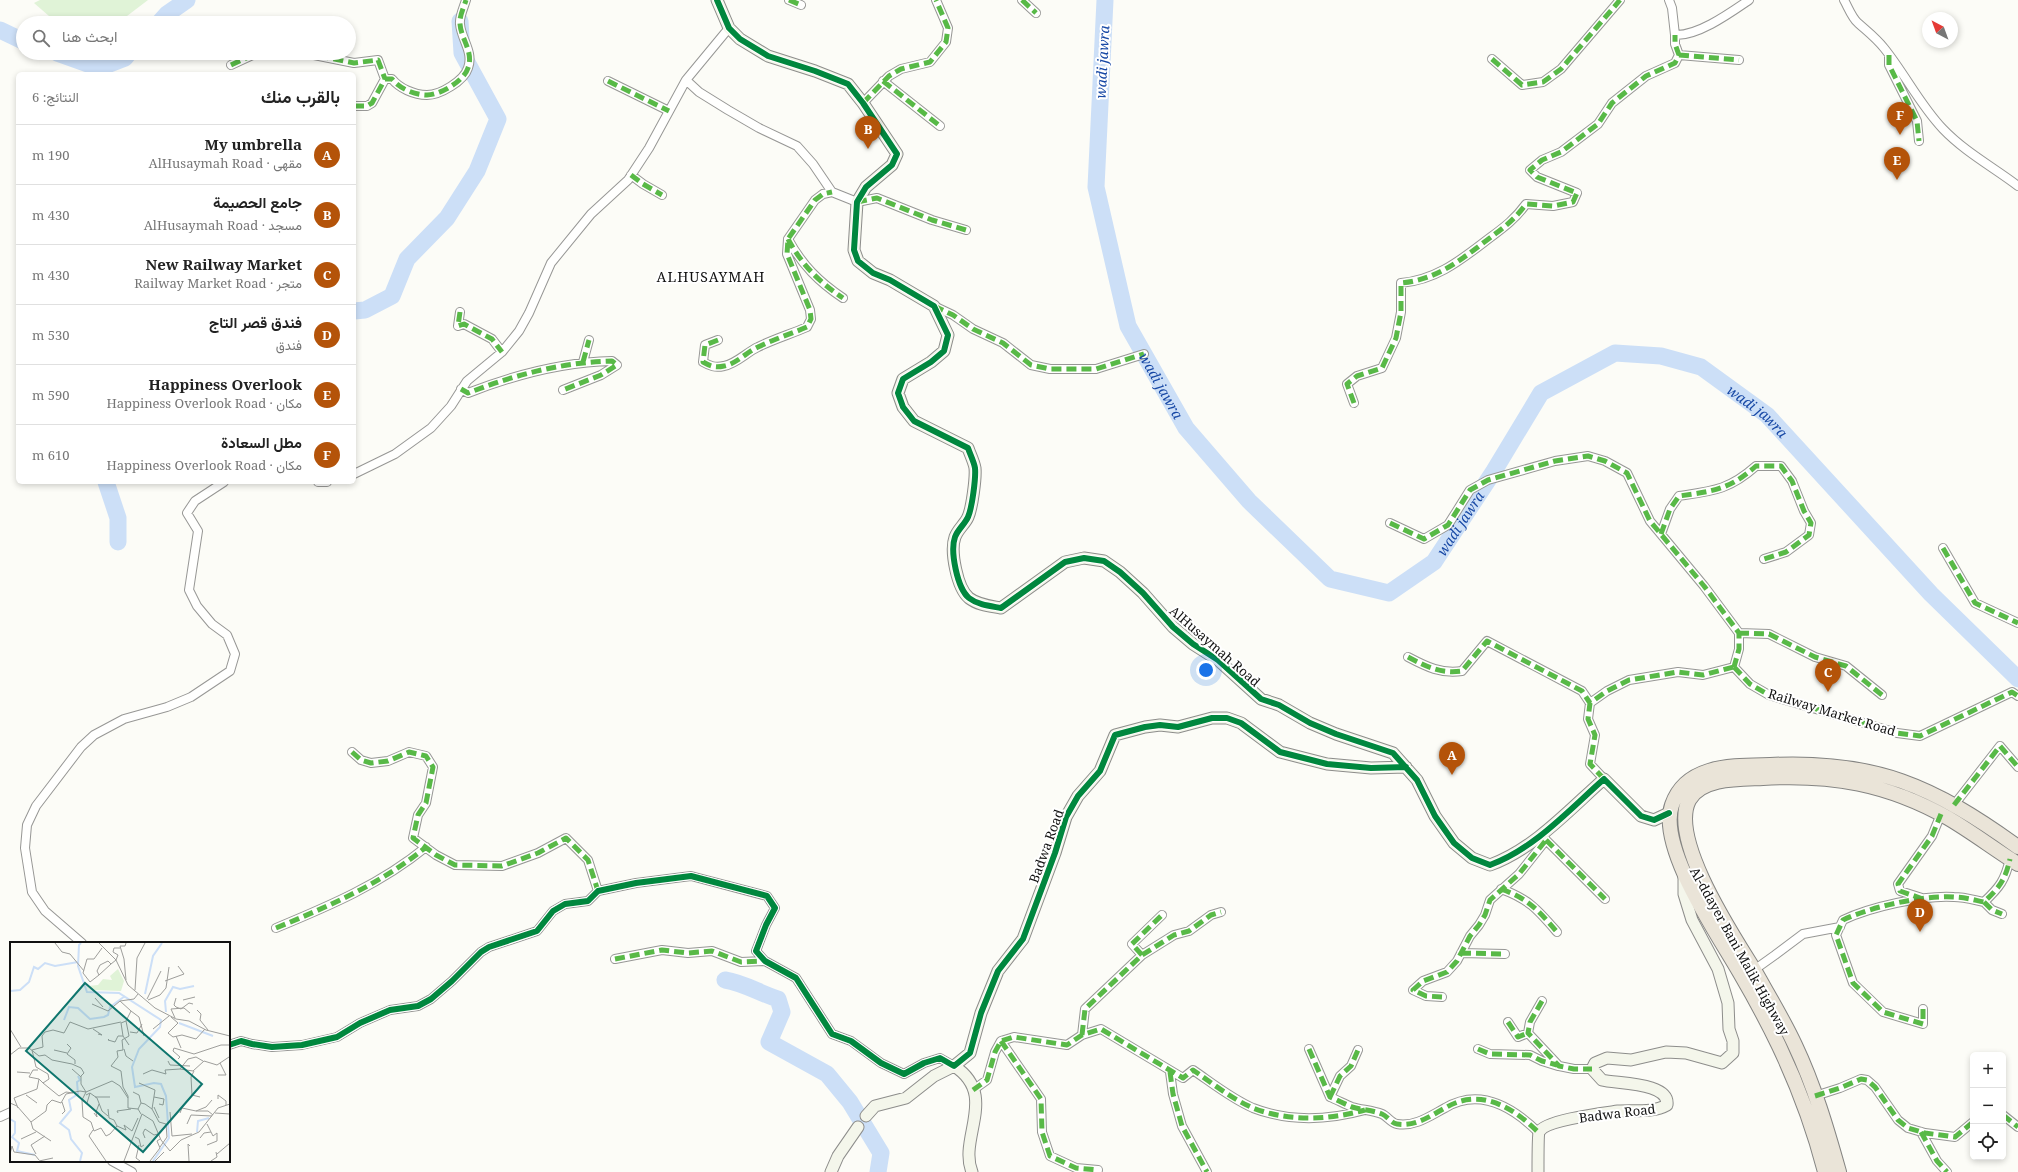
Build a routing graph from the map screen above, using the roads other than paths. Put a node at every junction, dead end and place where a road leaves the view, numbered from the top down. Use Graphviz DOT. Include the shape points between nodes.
graph roads {
  1 [pos="466,0"];
  2 [pos="717,0"];
  3 [pos="789,0"];
  4 [pos="936,0"];
  5 [pos="1022,0"];
  6 [pos="1620,0"];
  7 [pos="1669,0"];
  8 [pos="1749,0"];
  9 [pos="1844,0"];
  10 [pos="801,5"];
  11 [pos="1036,13"];
  12 [pos="729,28"];
  13 [pos="1675,35"];
  14 [pos="1679,55"];
  15 [pos="1889,55"];
  16 [pos="1492,59"];
  17 [pos="240,60"];
  18 [pos="339,60"];
  19 [pos="1739,60"];
  20 [pos="231,64"];
  21 [pos="385,79"];
  22 [pos="686,80"];
  23 [pos="608,81"];
  24 [pos="884,81"];
  25 [pos="863,103"];
  26 [pos="356,106"];
  27 [pos="669,111"];
  28 [pos="940,126"];
  29 [pos="1919,141"];
  30 [pos="631,175"];
  31 [pos="2018,186"];
  32 [pos="832,192"];
  33 [pos="662,194"];
  34 [pos="857,202"];
  35 [pos="966,230"];
  36 [pos="788,239"];
  37 [pos="843,298"];
  38 [pos="934,306"];
  39 [pos="460,312"];
  40 [pos="589,340"];
  41 [pos="718,340"];
  42 [pos="502,352"];
  43 [pos="1144,354"];
  44 [pos="583,362"];
  45 [pos="461,389"];
  46 [pos="563,390"];
  47 [pos="1354,403"];
  48 [pos="356,473"];
  49 [pos="221,484"];
  50 [pos="1390,522"];
  51 [pos="1662,534"];
  52 [pos="1943,548"];
  53 [pos="1764,559"];
  54 [pos="2018,623"];
  55 [pos="1739,633"];
  56 [pos="1408,657"];
  57 [pos="1734,667"];
  58 [pos="1882,695"];
  59 [pos="2018,696"];
  60 [pos="1590,704"];
  61 [pos="352,752"];
  62 [pos="2018,766"];
  63 [pos="1406,767"];
  64 [pos="1604,779"];
  65 [pos="1954,805"];
  66 [pos="1686,811"];
  67 [pos="1669,813"];
  68 [pos="1941,814"];
  69 [pos="1544,837"];
  70 [pos="426,847"];
  71 [pos="2018,847"];
  72 [pos="2014,862"];
  73 [pos="1684,876"];
  74 [pos="1501,889"];
  75 [pos="598,891"];
  76 [pos="1605,899"];
  77 [pos="1925,899"];
  78 [pos="1984,902"];
  79 [pos="1221,912"];
  80 [pos="2002,914"];
  81 [pos="1162,915"];
  82 [pos="1840,927"];
  83 [pos="276,928"];
  84 [pos="1557,932"];
  85 [pos="81,942"];
  86 [pos="1461,953"];
  87 [pos="1505,954"];
  88 [pos="1142,955"];
  89 [pos="615,958"];
  90 [pos="765,961"];
  91 [pos="1754,970"];
  92 [pos="1442,997"];
  93 [pos="1542,1001"];
  94 [pos="1923,1009"];
  95 [pos="1508,1022"];
  96 [pos="1528,1033"];
  97 [pos="1082,1035"];
  98 [pos="1002,1041"];
  99 [pos="230,1045"];
  100 [pos="1309,1049"];
  101 [pos="1478,1049"];
  102 [pos="1358,1050"];
  103 [pos="954,1066"];
  104 [pos="1559,1066"];
  105 [pos="1592,1069"];
  106 [pos="1170,1072"];
  107 [pos="973,1090"];
  108 [pos="1815,1096"];
  109 [pos="1330,1097"];
  110 [pos="1365,1110"];
  111 [pos="10,1112"];
  112 [pos="866,1116"];
  113 [pos="0,1117"];
  114 [pos="2006,1117"];
  115 [pos="1971,1124"];
  116 [pos="858,1127"];
  117 [pos="2018,1127"];
  118 [pos="1922,1132"];
  119 [pos="1538,1133"];
  120 [pos="114,1162"];
  121 [pos="1098,1170"];
  122 [pos="132,1172"];
  123 [pos="831,1172"];
  124 [pos="972,1172"];
  125 [pos="1207,1172"];
  126 [pos="1538,1172"];
  127 [pos="1825,1172"];
  128 [pos="1839,1172"];
  129 [pos="1947,1172"];
  1 -- 21 [label="street" via="460,23 470,62 462,79 443,90 426,95 397,86 392,79"];
  2 -- 12 [label="street"];
  3 -- 10 [label="street"];
  4 -- 24 [label="street" via="948,28 946,42 930,62 902,69"];
  5 -- 11 [label="street"];
  6 -- 16 [label="street" via="1561,69 1543,82 1522,85"];
  7 -- 13 [label="street"];
  8 -- 13 [label="street" via="1697,30 1681,36"];
  9 -- 15 [label="street" via="1857,22 1871,32"];
  12 -- 22 [label="street"];
  12 -- 25 [label="street" via="740,39 768,56 848,84"];
  13 -- 14 [label="street"];
  14 -- 19 [label="street"];
  14 -- 47 [label="street" via="1675,63 1646,76 1612,104 1598,124 1561,152 1542,160 1530,170 1536,177 1577,193 1573,202 1553,206 1526,204 1514,219 1450,268 1416,282 1401,284 1401,312 1396,338 1382,368 1357,376 1347,384"];
  15 -- 29 [label="street" via="1889,65 1918,121"];
  15 -- 31 [label="street" via="1943,130 1977,158"];
  17 -- 20 [label="street"];
  18 -- 21 [label="street" via="354,63 378,60"];
  21 -- 26 [label="street" via="372,102 367,106"];
  22 -- 27 [label="street"];
  22 -- 32 [label="street" via="699,92 728,110 797,146"];
  23 -- 27 [label="street"];
  24 -- 25 [label="street"];
  24 -- 28 [label="street"];
  25 -- 34 [label="street" via="897,154 892,165 866,187"];
  27 -- 30 [label="street"];
  30 -- 33 [label="street"];
  30 -- 42 [label="street" via="592,214 551,263 529,313 519,331"];
  32 -- 34 [label="street"];
  32 -- 36 [label="street" via="823,194 815,200"];
  34 -- 35 [label="street" via="877,198 932,220"];
  34 -- 38 [label="street" via="854,250 858,260 873,273"];
  36 -- 37 [label="street" via="801,262 814,277"];
  36 -- 41 [label="street" via="786,254 810,310 811,319 807,327 760,346 736,362 712,367 703,362 703,354 705,345"];
  38 -- 43 [label="street" via="1002,343 1031,366 1050,369 1096,369"];
  38 -- 63 [label="street, AlHusaymah Road" via="948,335 944,351 903,379 898,393 902,407 914,420 968,448 975,469 973,491 968,517 959,528 952,550 956,575 968,597 982,605 1001,608 1065,562 1084,558 1104,562 1144,593 1173,627 1218,660 1261,699 1279,705 1336,734 1393,753"];
  39 -- 42 [label="street" via="458,326 464,324 492,339"];
  40 -- 44 [label="street"];
  42 -- 45 [label="street" via="466,381"];
  44 -- 45 [label="street" via="495,382 468,393"];
  44 -- 46 [label="street" via="612,361 616,365 601,375"];
  45 -- 48 [label="street" via="451,406 431,428 395,454"];
  49 -- 85 [label="street" via="195,501 187,513 198,531 189,590 197,606 212,624 227,635 235,654 230,671 191,698 124,719 94,735 81,747 36,806 27,825 25,848 32,892 45,911"];
  50 -- 51 [label="street" via="1424,540 1448,525 1470,490 1488,480 1554,461 1588,456 1605,461 1627,473 1650,521"];
  51 -- 53 [label="street" via="1670,509 1679,496 1722,489 1740,480 1756,466 1781,466 1792,481 1811,523 1809,535 1786,552"];
  51 -- 55 [label="street"];
  52 -- 54 [label="street" via="1975,603"];
  55 -- 57 [label="street" via="1739,649"];
  55 -- 58 [label="street" via="1769,634 1815,657 1846,666"];
  56 -- 60 [label="street" via="1428,668 1447,673 1462,671 1487,641 1582,691"];
  57 -- 59 [label="street, Railway Market Road" via="1750,684 1770,695 1897,733 1920,736 2012,692"];
  57 -- 60 [label="street" via="1702,675 1678,672 1629,680 1607,691"];
  60 -- 64 [label="street" via="1588,719 1594,735 1590,764"];
  61 -- 70 [label="street" via="361,760 371,763 388,761 409,752 426,756 433,767 426,803 418,815 413,838"];
  62 -- 65 [label="street" via="2000,746"];
  63 -- 69 [label="street, AlHusaymah Road" via="1417,780 1435,816 1454,843 1472,858 1490,866"];
  63 -- 103 [label="street, Badwa Road" via="1371,768 1327,764 1280,752 1241,723 1227,718 1212,718 1178,727 1145,727 1115,735 1100,771 1078,796 1066,817 1023,939 998,971 981,1013 970,1053"];
  64 -- 67 [label="street" via="1641,816 1654,820"];
  64 -- 69 [label="street, AlHusaymah Road"];
  65 -- 67 [label="highway" via="1905,781 1881,774 1838,766 1796,764 1727,767 1702,772 1690,779 1679,791"];
  65 -- 71 [label="highway"];
  66 -- 67 [label="highway"];
  66 -- 68 [label="highway" via="1689,801 1696,792 1718,782 1804,777 1850,781 1887,790"];
  66 -- 91 [label="highway, Al-ddayer Bani Malik Highway" via="1688,838 1699,873"];
  67 -- 73 [label="highway, Al-ddayer Bani Malik Highway" via="1675,849"];
  68 -- 72 [label="highway"];
  68 -- 77 [label="street" via="1932,836 1898,884 1900,891"];
  69 -- 74 [label="street" via="1519,874"];
  69 -- 76 [label="street"];
  70 -- 75 [label="street" via="455,865 502,866 538,853 566,838 588,860"];
  70 -- 83 [label="street" via="376,883"];
  72 -- 78 [label="street" via="1998,890"];
  73 -- 105 [label="street" via="1684,894 1692,920 1718,969 1728,1003 1733,1053 1722,1063 1686,1053 1666,1052 1631,1060 1607,1058 1596,1062"];
  73 -- 127 [label="highway, Al-ddayer Bani Malik Highway" via="1740,972 1779,1046 1809,1119"];
  74 -- 84 [label="street" via="1520,896 1537,909"];
  74 -- 86 [label="street" via="1490,900 1485,915"];
  75 -- 90 [label="street" via="691,876 767,896 775,908 756,950"];
  75 -- 99 [label="street" via="588,901 565,904 553,911 537,932 489,947 481,952 452,981 431,999 418,1006 390,1010 360,1023 336,1038 302,1045 272,1047 241,1041"];
  77 -- 78 [label="street" via="1954,896"];
  77 -- 82 [label="street" via="1855,915 1843,920"];
  78 -- 80 [label="street" via="1992,910"];
  79 -- 88 [label="street" via="1210,915 1189,931 1174,935"];
  81 -- 88 [label="street" via="1132,944"];
  82 -- 91 [label="street" via="1803,934"];
  82 -- 94 [label="street" via="1836,935 1853,983 1889,1015 1923,1024"];
  86 -- 87 [label="street"];
  86 -- 92 [label="street" via="1447,972 1423,981 1414,990 1426,996"];
  88 -- 97 [label="street" via="1085,1009"];
  89 -- 90 [label="street" via="662,950 688,953 712,951 742,962"];
  90 -- 103 [label="street" via="796,978 832,1034 851,1041 880,1063 904,1074 940,1058"];
  91 -- 108 [label="highway, Al-ddayer Bani Malik Highway" via="1796,1046"];
  93 -- 96 [label="street" via="1530,1022"];
  95 -- 96 [label="street" via="1518,1037"];
  96 -- 104 [label="street"];
  97 -- 98 [label="street" via="1067,1045 1014,1037"];
  97 -- 106 [label="street" via="1101,1029"];
  98 -- 107 [label="street" via="992,1059 987,1080"];
  98 -- 121 [label="street" via="1041,1099 1042,1132 1050,1156 1076,1168"];
  100 -- 109 [label="street"];
  101 -- 104 [label="street" via="1490,1054 1530,1055"];
  102 -- 109 [label="street" via="1351,1066 1340,1076"];
  103 -- 107 [label="street" via="966,1074"];
  103 -- 112 [label="street, Badwa Road" via="934,1076 906,1098 875,1106"];
  104 -- 105 [label="street"];
  105 -- 119 [label="street, Badwa Road" via="1602,1080 1640,1085 1660,1091 1664,1094 1667,1105 1572,1119 1543,1128"];
  106 -- 110 [label="street" via="1183,1078 1193,1070 1252,1107 1272,1114 1315,1118 1339,1117"];
  106 -- 125 [label="street" via="1182,1126"];
  107 -- 124 [label="street" via="976,1116 968,1164"];
  108 -- 118 [label="street" via="1861,1079 1867,1080 1875,1087 1898,1120 1908,1128"];
  108 -- 128 [label="highway, Al-ddayer Bani Malik Highway"];
  109 -- 110 [label="street"];
  110 -- 119 [label="street" via="1383,1114 1396,1124 1412,1123 1429,1118 1463,1099 1494,1101 1528,1122"];
  111 -- 113 [label="street"];
  112 -- 116 [label="street, Badwa Road"];
  114 -- 117 [label="street"];
  115 -- 118 [label="street" via="1955,1137"];
  116 -- 123 [label="street, Badwa Road" via="838,1156"];
  118 -- 129 [label="street" via="1937,1161"];
  119 -- 126 [label="street"];
  120 -- 122 [label="street"];
}
